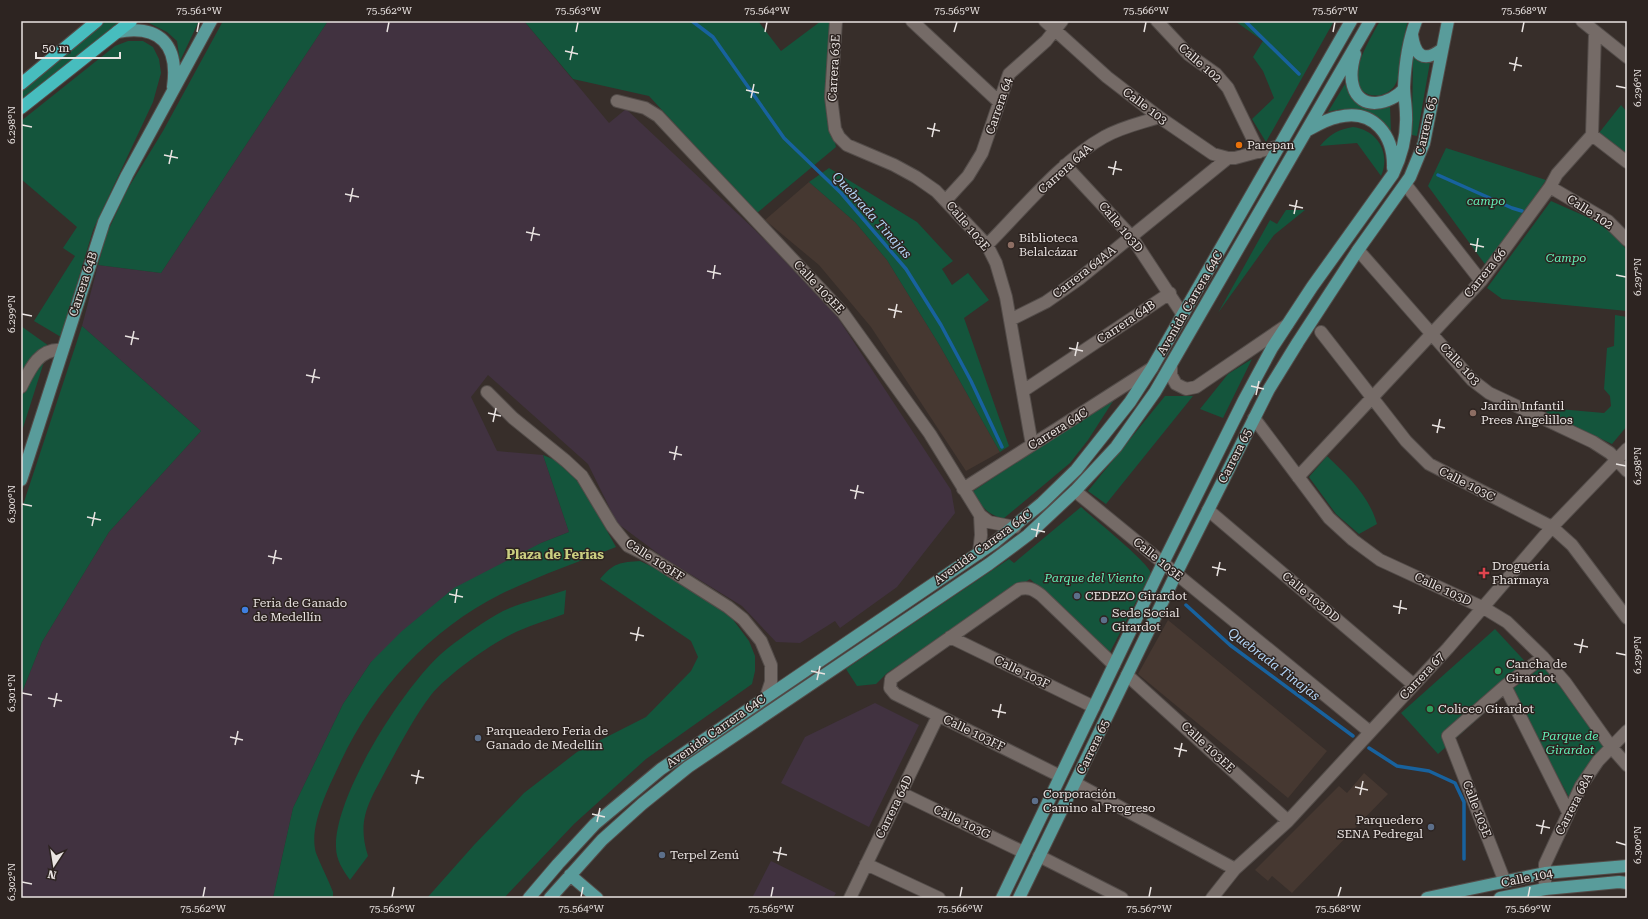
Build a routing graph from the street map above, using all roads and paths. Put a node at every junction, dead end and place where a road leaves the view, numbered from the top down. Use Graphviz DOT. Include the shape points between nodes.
graph roads {
  1 [pos="97,21"];
  2 [pos="131,21"];
  3 [pos="211,21"];
  4 [pos="836,21"];
  5 [pos="912,21"];
  6 [pos="1045,21"];
  7 [pos="1062,21"];
  8 [pos="1157,21"];
  9 [pos="1351,21"];
  10 [pos="1370,21"];
  11 [pos="1448,21"];
  12 [pos="1582,21"];
  13 [pos="1414,26"];
  14 [pos="1055,31"];
  15 [pos="117,32"];
  16 [pos="1595,33"];
  17 [pos="1358,43"];
  18 [pos="1441,50"];
  19 [pos="1627,57"];
  20 [pos="21,84"];
  21 [pos="1404,89"];
  22 [pos="169,97"];
  23 [pos="617,101"];
  24 [pos="998,101"];
  25 [pos="21,108"];
  26 [pos="1159,117"];
  27 [pos="1306,131"];
  28 [pos="1592,135"];
  29 [pos="839,138"];
  30 [pos="1279,146"];
  31 [pos="1259,152"];
  32 [pos="1228,158"];
  33 [pos="1627,162"];
  34 [pos="1065,165"];
  35 [pos="1266,169"];
  36 [pos="1393,174"];
  37 [pos="1406,186"];
  38 [pos="1550,187"];
  39 [pos="946,200"];
  40 [pos="1131,236"];
  41 [pos="1627,240"];
  42 [pos="987,245"];
  43 [pos="1358,250"];
  44 [pos="1481,281"];
  45 [pos="1170,293"];
  46 [pos="1183,315"];
  47 [pos="1010,320"];
  48 [pos="1287,325"];
  49 [pos="1321,332"];
  50 [pos="1432,334"];
  51 [pos="62,350"];
  52 [pos="1171,365"];
  53 [pos="1152,368"];
  54 [pos="21,387"];
  55 [pos="1023,391"];
  56 [pos="487,392"];
  57 [pos="1372,397"];
  58 [pos="1254,418"];
  59 [pos="1032,445"];
  60 [pos="1627,449"];
  61 [pos="1617,460"];
  62 [pos="1627,471"];
  63 [pos="1298,477"];
  64 [pos="21,480"];
  65 [pos="963,488"];
  66 [pos="1075,491"];
  67 [pos="1208,510"];
  68 [pos="980,515"];
  69 [pos="1015,527"];
  70 [pos="1552,528"];
  71 [pos="979,553"];
  72 [pos="1164,563"];
  73 [pos="1176,574"];
  74 [pos="1484,608"];
  75 [pos="1627,618"];
  76 [pos="950,636"];
  77 [pos="1543,657"];
  78 [pos="1114,666"];
  79 [pos="1127,675"];
  80 [pos="1414,685"];
  81 [pos="1505,686"];
  82 [pos="766,697"];
  83 [pos="1094,707"];
  84 [pos="938,716"];
  85 [pos="1627,731"];
  86 [pos="1370,732"];
  87 [pos="1612,748"];
  88 [pos="1627,765"];
  89 [pos="1060,776"];
  90 [pos="1075,783"];
  91 [pos="901,793"];
  92 [pos="1568,812"];
  93 [pos="1288,821"];
  94 [pos="1023,852"];
  95 [pos="1039,856"];
  96 [pos="866,864"];
  97 [pos="1627,866"];
  98 [pos="1235,869"];
  99 [pos="1545,874"];
  100 [pos="570,875"];
  101 [pos="1505,882"];
  102 [pos="1627,883"];
  103 [pos="1545,889"];
  104 [pos="558,895"];
  105 [pos="529,898"];
  106 [pos="597,898"];
  107 [pos="850,898"];
  108 [pos="939,898"];
  109 [pos="1002,898"];
  110 [pos="1019,898"];
  111 [pos="1122,898"];
  112 [pos="1212,898"];
  113 [pos="1428,898"];
  114 [pos="1500,898"];
  1 -- 20 [label="highway"];
  2 -- 15 [label="highway"];
  3 -- 22 [label="main road, Carrera 64B"];
  4 -- 29 [label="street, Carrera 63E" via="831,97 832,116"];
  5 -- 24 [label="street"];
  6 -- 14 [label="street, Calle 103"];
  7 -- 14 [label="street, Carrera 64"];
  8 -- 31 [label="street, Calle 102" via="1188,54 1216,74 1228,88"];
  9 -- 30 [label="main road, Avenida Carrera 64C"];
  10 -- 17 [label="main road, Avenida Carrera 64C"];
  11 -- 18 [label="main road, Carrera 65"];
  12 -- 16 [label="street"];
  13 -- 18 [label="main road" via="1415,48 1419,54 1431,56"];
  13 -- 21 [label="main road, Carrera 65" via="1405,65"];
  14 -- 24 [label="street, Carrera 64" via="1009,74"];
  14 -- 26 [label="street, Calle 103" via="1107,77"];
  15 -- 22 [label="main road, Carrera 64B" via="144,31 154,34 168,46 172,52 174,74"];
  15 -- 25 [label="highway"];
  16 -- 19 [label="street"];
  16 -- 28 [label="street"];
  17 -- 21 [label="main road" via="1352,78 1359,97 1370,102 1386,102"];
  17 -- 27 [label="main road, Avenida Carrera 64C"];
  18 -- 37 [label="main road, Carrera 65" via="1424,144"];
  21 -- 36 [label="main road, Carrera 65" via="1405,140"];
  22 -- 51 [label="main road, Carrera 64B" via="104,222"];
  23 -- 65 [label="street, Calle 103EE" via="645,108 658,116 843,313 930,434"];
  24 -- 39 [label="street, Carrera 64" via="982,153 968,176"];
  26 -- 32 [label="street, Calle 103" via="1204,148"];
  26 -- 34 [label="street, Carrera 64A" via="1105,136"];
  27 -- 36 [label="main road" via="1338,117 1354,116 1371,120 1382,129 1390,142 1393,150"];
  27 -- 52 [label="main road, Avenida Carrera 64C"];
  28 -- 33 [label="street"];
  28 -- 38 [label="street, Carrera 66" via="1557,174"];
  29 -- 39 [label="street, Calle 103E" via="858,151 916,177"];
  30 -- 31 [label="street"];
  30 -- 35 [label="main road, Avenida Carrera 64C"];
  31 -- 32 [label="street"];
  31 -- 35 [label="street" via="1266,155"];
  32 -- 40 [label="street, Carrera 64AA"];
  34 -- 40 [label="street, Calle 103D"];
  34 -- 42 [label="street, Carrera 64A"];
  35 -- 46 [label="main road, Avenida Carrera 64C"];
  36 -- 48 [label="main road, Carrera 65"];
  37 -- 43 [label="main road, Carrera 65"];
  37 -- 44 [label="street"];
  38 -- 41 [label="street, Calle 102" via="1608,221"];
  38 -- 44 [label="street, Carrera 66"];
  39 -- 42 [label="street, Calle 103E"];
  40 -- 45 [label="street, Calle 103D"];
  40 -- 47 [label="street, Carrera 64AA" via="1079,279"];
  42 -- 47 [label="street, Calle 103E" via="1002,279"];
  43 -- 50 [label="street, Calle 103"];
  43 -- 58 [label="main road, Carrera 65" via="1284,364"];
  44 -- 50 [label="street, Carrera 66"];
  45 -- 46 [label="street, Calle 103D"];
  45 -- 55 [label="street, Carrera 64B"];
  46 -- 53 [label="main road, Avenida Carrera 64C"];
  47 -- 55 [label="street, Calle 103E"];
  48 -- 52 [label="street" via="1196,387 1186,389 1176,384 1171,375"];
  48 -- 72 [label="main road, Carrera 65" via="1248,394"];
  49 -- 57 [label="street, Calle 103C"];
  50 -- 57 [label="street, Carrera 66"];
  50 -- 61 [label="street, Calle 103" via="1472,380 1489,393 1593,442"];
  51 -- 54 [label="street" via="54,349 36,360"];
  51 -- 64 [label="main road, Carrera 64B"];
  52 -- 66 [label="main road, Avenida Carrera 64C" via="1131,428"];
  53 -- 59 [label="street, Carrera 64C"];
  53 -- 69 [label="main road, Avenida Carrera 64C" via="1113,425 1076,470"];
  55 -- 59 [label="street, Calle 103E"];
  56 -- 82 [label="street, Calle 103FF" via="513,418 582,476 604,514 628,546 648,556 743,619 761,641 771,665 771,682"];
  57 -- 63 [label="street, Carrera 66"];
  57 -- 70 [label="street, Calle 103C" via="1406,441 1429,464"];
  58 -- 63 [label="street, Calle 103D"];
  58 -- 67 [label="main road, Carrera 65"];
  59 -- 65 [label="street, Carrera 64C"];
  60 -- 61 [label="street, Carrera 67"];
  61 -- 62 [label="street, Calle 103"];
  61 -- 70 [label="street, Carrera 67"];
  63 -- 74 [label="street, Calle 103D" via="1340,530 1380,560"];
  65 -- 68 [label="street, Calle 103EE"];
  66 -- 72 [label="street, Calle 103E"];
  66 -- 100 [label="main road, Avenida Carrera 64C" via="1009,550 688,767 602,840"];
  67 -- 73 [label="main road, Carrera 65"];
  67 -- 80 [label="street, Calle 103DD"];
  68 -- 69 [label="street" via="989,522"];
  68 -- 71 [label="street, Calle 103EE" via="982,535"];
  69 -- 71 [label="main road, Avenida Carrera 64C"];
  70 -- 74 [label="street, Carrera 67"];
  70 -- 75 [label="street, Calle 103C" via="1572,544"];
  71 -- 82 [label="main road, Avenida Carrera 64C"];
  72 -- 73 [label="street, Calle 103E"];
  72 -- 78 [label="main road, Carrera 65"];
  73 -- 79 [label="main road, Carrera 65"];
  73 -- 86 [label="street, Calle 103E"];
  74 -- 77 [label="street, Calle 103D" via="1507,622"];
  74 -- 80 [label="street, Carrera 67"];
  76 -- 78 [label="street" via="1019,589 1032,588"];
  76 -- 83 [label="street, Calle 103F"];
  76 -- 84 [label="street, Calle 103FF" via="891,679 890,688 895,694"];
  77 -- 81 [label="street"];
  77 -- 87 [label="street, Calle 103D" via="1565,682"];
  78 -- 83 [label="main road, Carrera 65"];
  79 -- 90 [label="main road, Carrera 65"];
  79 -- 93 [label="street, Calle 103EE"];
  80 -- 86 [label="street, Carrera 67"];
  81 -- 92 [label="street"];
  81 -- 101 [label="street, Calle 103E" via="1448,736"];
  82 -- 105 [label="main road, Avenida Carrera 64C" via="679,755 619,803 577,843"];
  83 -- 89 [label="main road, Carrera 65"];
  84 -- 89 [label="street, Calle 103FF"];
  84 -- 91 [label="street, Carrera 64D"];
  85 -- 87 [label="street, Carrera 68A"];
  86 -- 93 [label="street, Carrera 67"];
  87 -- 88 [label="street, Calle 103D"];
  87 -- 92 [label="street, Carrera 68A" via="1589,771"];
  89 -- 94 [label="main road, Carrera 65"];
  90 -- 95 [label="main road, Carrera 65"];
  90 -- 98 [label="street"];
  91 -- 94 [label="street, Calle 103G"];
  91 -- 96 [label="street, Carrera 64D"];
  92 -- 99 [label="street, Carrera 68A" via="1546,864"];
  93 -- 98 [label="street, Carrera 67"];
  94 -- 109 [label="main road, Carrera 65"];
  95 -- 110 [label="main road, Carrera 65"];
  95 -- 111 [label="street"];
  96 -- 107 [label="street, Carrera 64D"];
  96 -- 108 [label="street"];
  97 -- 99 [label="main road, Calle 104"];
  98 -- 112 [label="street, Carrera 67"];
  99 -- 101 [label="main road, Calle 104"];
  99 -- 103 [label="street, Carrera 68A"];
  100 -- 104 [label="main road, Avenida Carrera 64C"];
  100 -- 106 [label="main road"];
  101 -- 113 [label="main road, Calle 104"];
  102 -- 103 [label="main road, Calle 104"];
  103 -- 114 [label="main road, Calle 104"];
}
